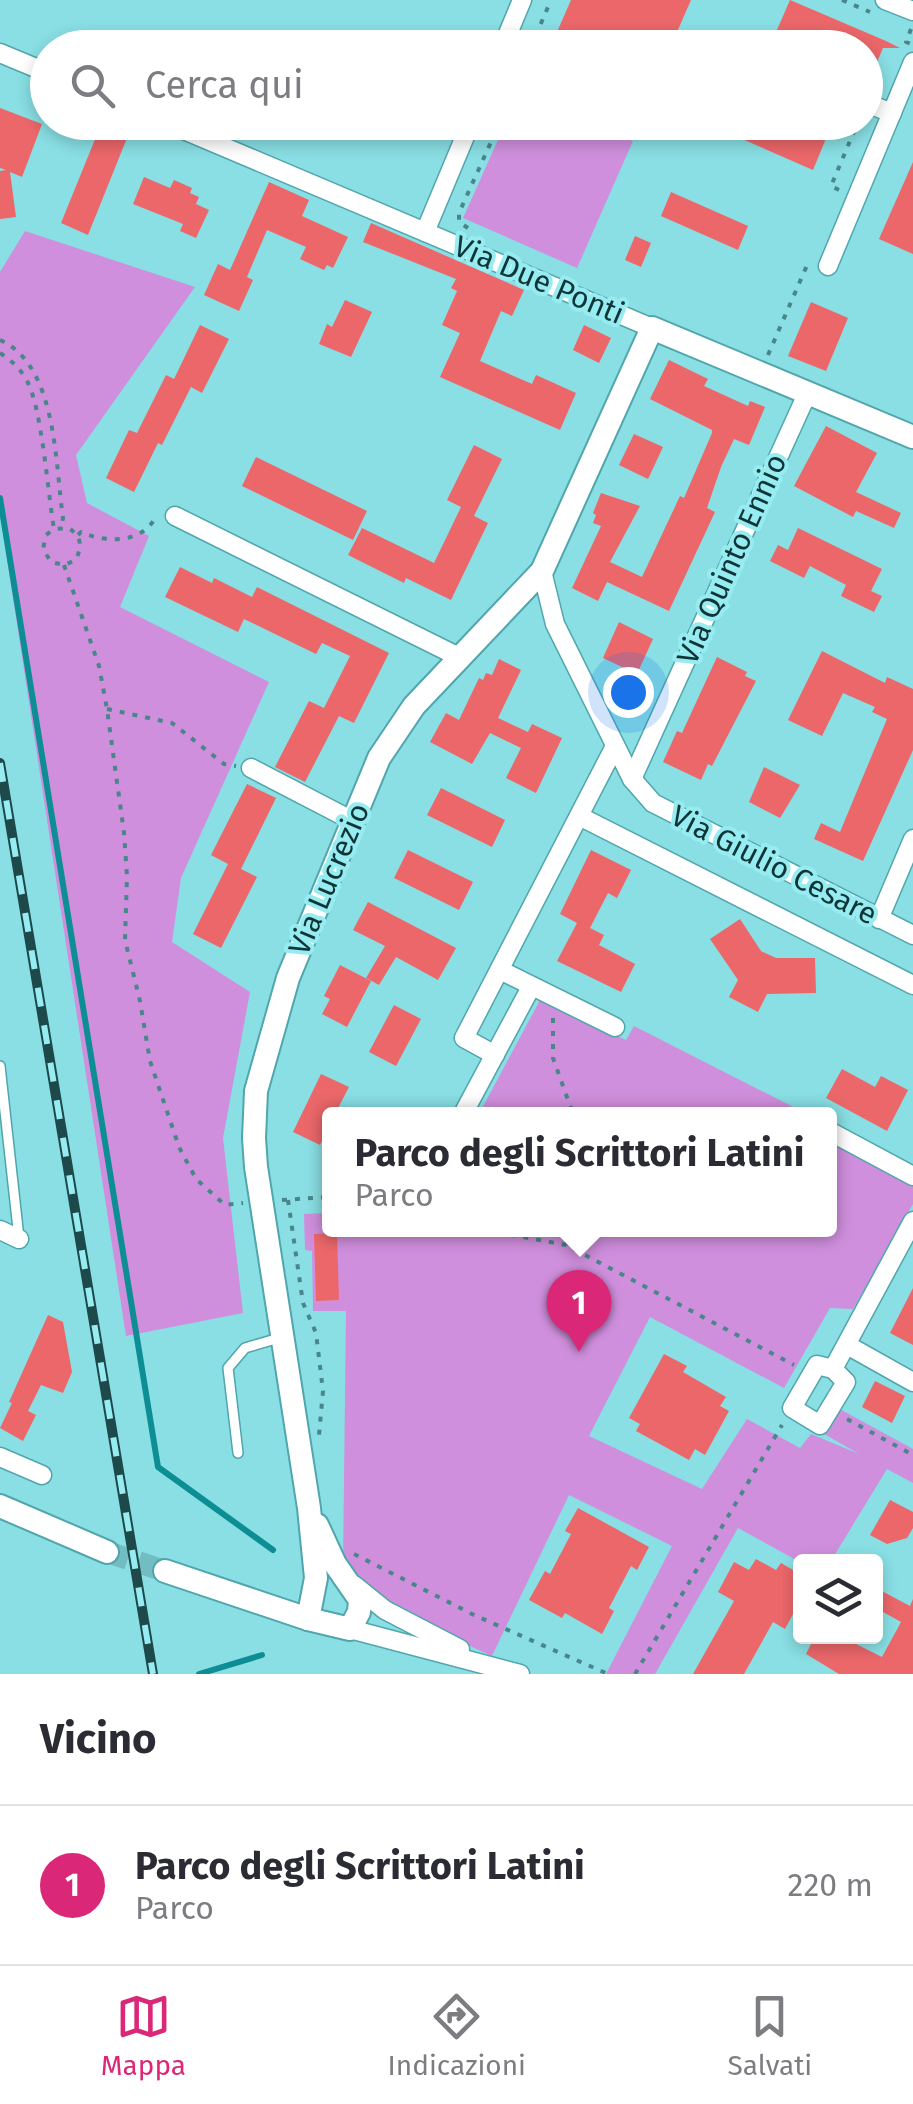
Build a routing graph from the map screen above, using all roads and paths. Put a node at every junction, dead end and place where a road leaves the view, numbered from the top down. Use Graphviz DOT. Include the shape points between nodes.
graph roads {
  1 [pos="522,0"];
  2 [pos="551,0"];
  3 [pos="886,0"];
  4 [pos="913,12"];
  5 [pos="510,30"];
  6 [pos="538,30"];
  7 [pos="0,53"];
  8 [pos="913,62"];
  9 [pos="30,66"];
  10 [pos="883,111"];
  11 [pos="892,114"];
  12 [pos="883,132"];
  13 [pos="208,140"];
  14 [pos="463,140"];
  15 [pos="492,140"];
  16 [pos="851,140"];
  17 [pos="879,140"];
  18 [pos="840,190"];
  19 [pos="467,227"];
  20 [pos="425,232"];
  21 [pos="819,262"];
  22 [pos="652,328"];
  23 [pos="0,340"];
  24 [pos="0,353"];
  25 [pos="766,359"];
  26 [pos="807,394"];
  27 [pos="913,437"];
  28 [pos="177,517"];
  29 [pos="61,527"];
  30 [pos="54,529"];
  31 [pos="78,535"];
  32 [pos="64,566"];
  33 [pos="542,571"];
  34 [pos="459,657"];
  35 [pos="107,709"];
  36 [pos="615,746"];
  37 [pos="251,768"];
  38 [pos="632,779"];
  39 [pos="580,816"];
  40 [pos="353,822"];
  41 [pos="913,839"];
  42 [pos="878,918"];
  43 [pos="913,934"];
  44 [pos="500,970"];
  45 [pos="913,985"];
  46 [pos="531,987"];
  47 [pos="554,998"];
  48 [pos="615,1027"];
  49 [pos="494,1056"];
  50 [pos="0,1066"];
  51 [pos="466,1107"];
  52 [pos="570,1107"];
  53 [pos="837,1135"];
  54 [pos="913,1176"];
  55 [pos="322,1198"];
  56 [pos="261,1200"];
  57 [pos="288,1200"];
  58 [pos="913,1221"];
  59 [pos="0,1230"];
  60 [pos="523,1237"];
  61 [pos="567,1237"];
  62 [pos="19,1239"];
  63 [pos="566,1245"];
  64 [pos="282,1337"];
  65 [pos="847,1345"];
  66 [pos="834,1369"];
  67 [pos="812,1375"];
  68 [pos="913,1382"];
  69 [pos="792,1408"];
  70 [pos="829,1409"];
  71 [pos="318,1440"];
  72 [pos="238,1452"];
  73 [pos="913,1455"];
  74 [pos="0,1456"];
  75 [pos="42,1475"];
  76 [pos="0,1506"];
  77 [pos="309,1508"];
  78 [pos="107,1552"];
  79 [pos="352,1553"];
  80 [pos="164,1572"];
  81 [pos="341,1575"];
  82 [pos="308,1618"];
  83 [pos="350,1628"];
  84 [pos="487,1663"];
  85 [pos="520,1674"];
  86 [pos="608,1674"];
  87 [pos="635,1674"];
  1 -- 5 [label="street"];
  2 -- 6 [label="path"];
  3 -- 4 [label="street"];
  7 -- 9 [label="street"];
  8 -- 11 [label="street"];
  10 -- 11 [label="street"];
  11 -- 12 [label="street"];
  13 -- 20 [label="street, Via Due Ponti"];
  14 -- 20 [label="street"];
  15 -- 19 [label="path" via="460,212"];
  16 -- 18 [label="path" via="832,186"];
  17 -- 21 [label="street"];
  20 -- 22 [label="street, Via Due Ponti"];
  21 -- 25 [label="path"];
  22 -- 26 [label="street, Via Due Ponti"];
  22 -- 33 [label="street, Via Lucrezio"];
  23 -- 29 [label="path" via="21,352 44,391"];
  24 -- 30 [label="path" via="29,385"];
  26 -- 27 [label="street, Via Due Ponti"];
  26 -- 38 [label="street, Via Quinto Ennio"];
  28 -- 31 [label="path" via="178,523 158,513 144,531 114,540"];
  28 -- 34 [label="street"];
  29 -- 30 [label="path"];
  29 -- 31 [label="path"];
  30 -- 32 [label="path" via="43,550"];
  31 -- 32 [label="path" via="82,547"];
  32 -- 35 [label="path"];
  33 -- 34 [label="street, Via Lucrezio"];
  33 -- 36 [label="street, Via Giulio Cesare" via="554,624"];
  34 -- 40 [label="street, Via Lucrezio" via="379,758"];
  35 -- 37 [label="path" via="172,723 224,764"];
  35 -- 56 [label="path" via="124,833 125,940 150,1061 196,1179 224,1205"];
  36 -- 38 [label="street, Via Giulio Cesare"];
  36 -- 39 [label="street"];
  37 -- 40 [label="street"];
  38 -- 42 [label="street, Via Giulio Cesare" via="653,804"];
  39 -- 44 [label="street"];
  39 -- 45 [label="street, Via Giulio Cesare"];
  40 -- 56 [label="street, Via Lucrezio" via="288,978 256,1091"];
  41 -- 42 [label="street"];
  42 -- 43 [label="street, Via Giulio Cesare"];
  44 -- 46 [label="street"];
  44 -- 49 [label="street" via="464,1038"];
  46 -- 47 [label="street"];
  46 -- 49 [label="street"];
  47 -- 48 [label="street"];
  47 -- 52 [label="path" via="552,1058"];
  49 -- 51 [label="street"];
  50 -- 62 [label="lane"];
  53 -- 54 [label="street"];
  55 -- 57 [label="path"];
  56 -- 57 [label="path"];
  56 -- 64 [label="street, Via Lucrezio"];
  57 -- 71 [label="path" via="324,1391"];
  58 -- 65 [label="street"];
  59 -- 62 [label="street"];
  60 -- 63 [label="path"];
  61 -- 63 [label="path"];
  63 -- 67 [label="path"];
  64 -- 72 [label="lane" via="244,1348 228,1368"];
  64 -- 77 [label="street, Via Lucrezio"];
  65 -- 66 [label="street"];
  65 -- 68 [label="street"];
  66 -- 67 [label="street" via="818,1365"];
  66 -- 70 [label="street" via="846,1382"];
  67 -- 69 [label="street"];
  69 -- 70 [label="street" via="820,1425"];
  69 -- 87 [label="path"];
  70 -- 73 [label="path"];
  74 -- 75 [label="street"];
  76 -- 78 [label="street"];
  77 -- 81 [label="street, Via Lucrezio"];
  77 -- 82 [label="street, Via Lucrezio" via="316,1578"];
  79 -- 86 [label="path"];
  80 -- 82 [label="street"];
  81 -- 83 [label="street, Via Lucrezio" via="360,1600"];
  81 -- 84 [label="street, Via Lucrezio" via="385,1610"];
  82 -- 83 [label="street"];
  83 -- 84 [label="street"];
  84 -- 85 [label="street"];
}
